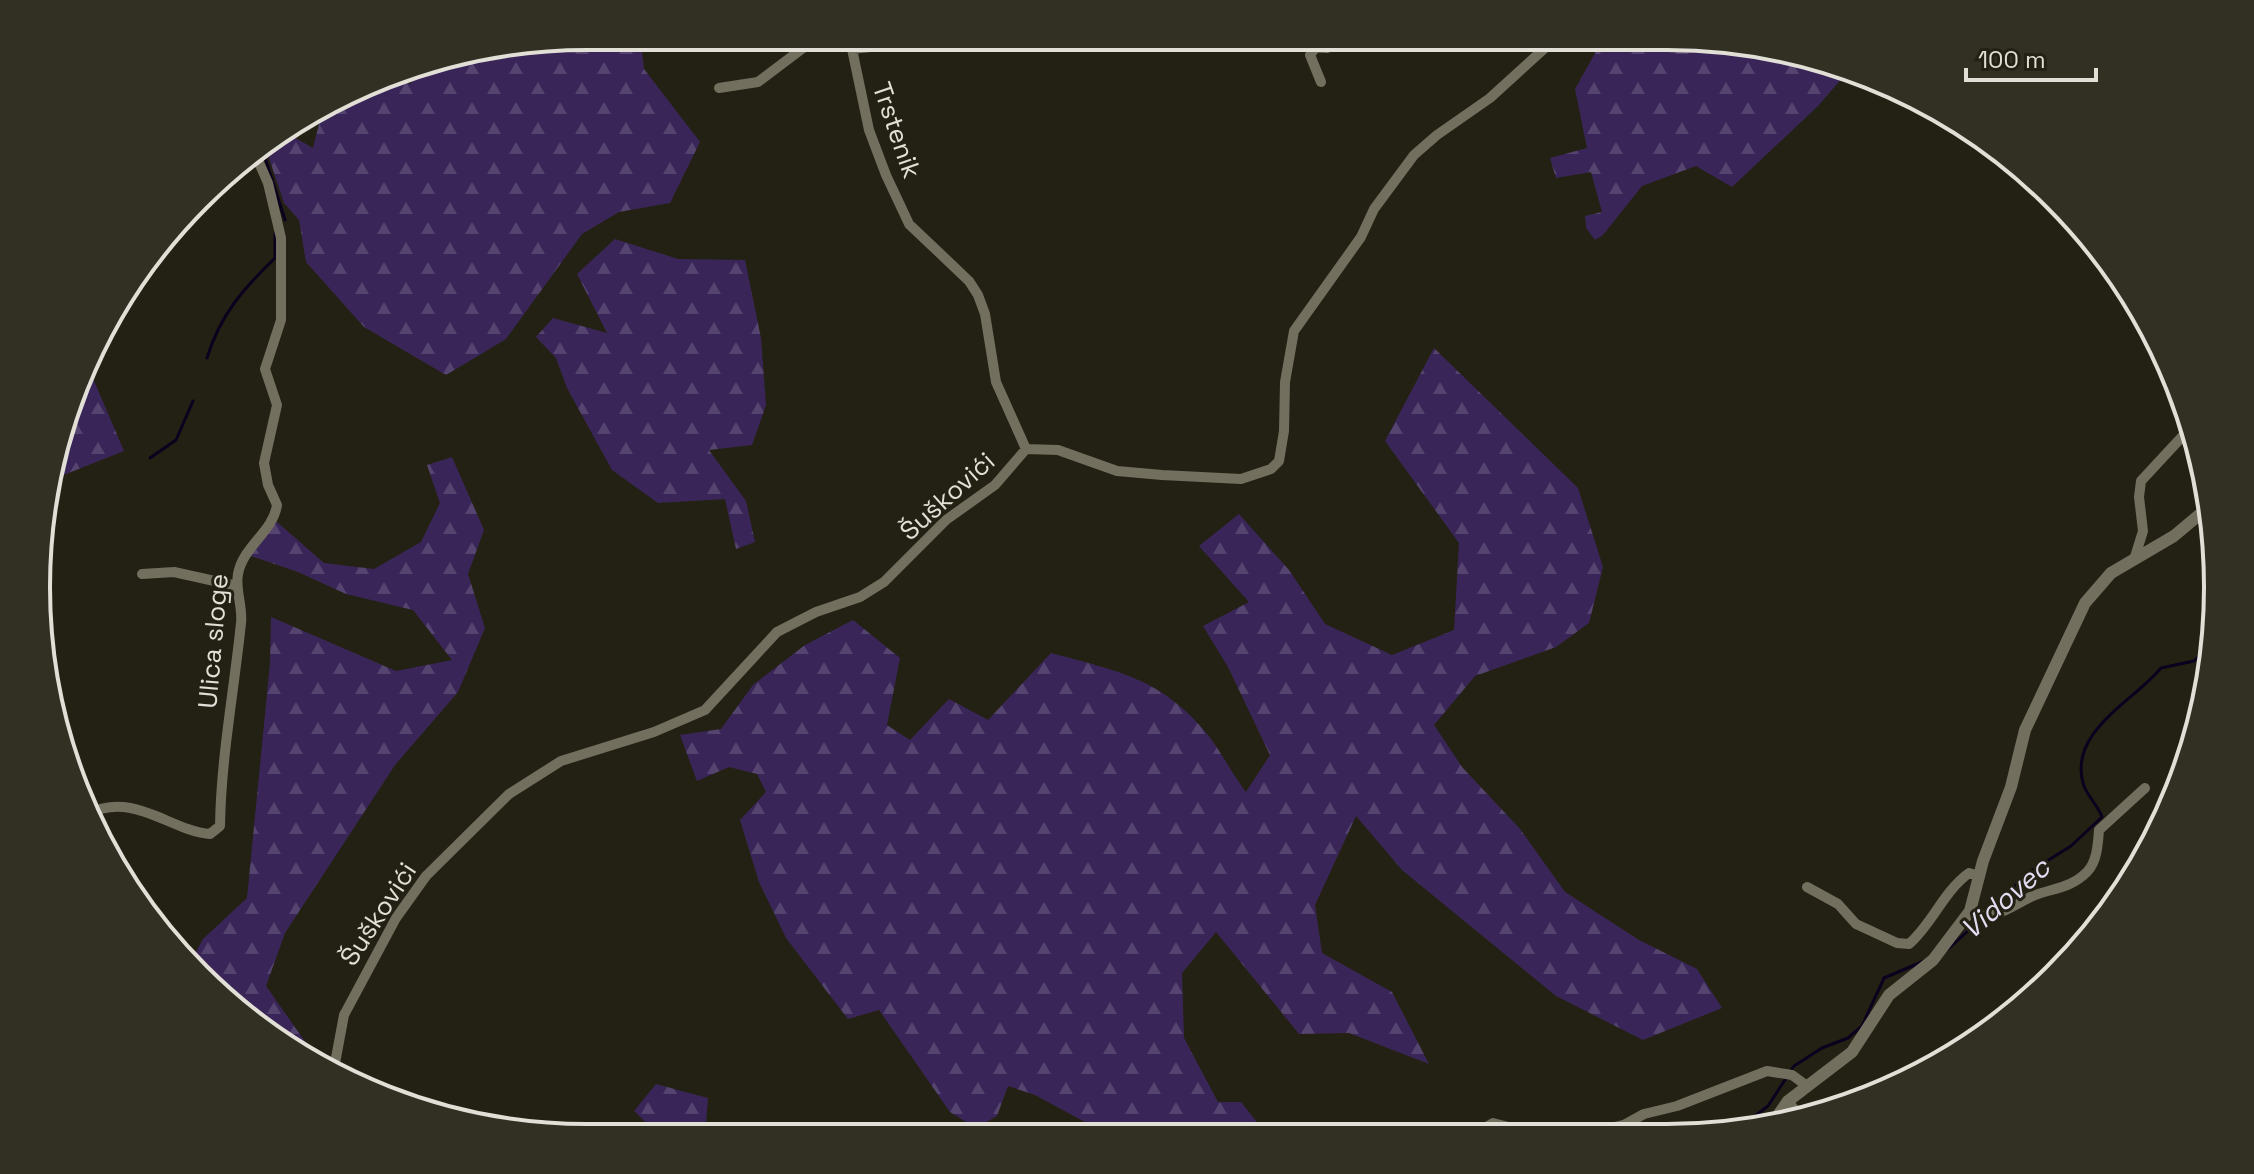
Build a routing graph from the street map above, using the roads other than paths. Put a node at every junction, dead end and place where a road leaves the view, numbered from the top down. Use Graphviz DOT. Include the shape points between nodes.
graph roads {
  1 [pos="800,50"];
  2 [pos="852,50"];
  3 [pos="1314,50"];
  4 [pos="1543,50"];
  5 [pos="1321,82"];
  6 [pos="719,88"];
  7 [pos="259,162"];
  8 [pos="2183,436"];
  9 [pos="1026,449"];
  10 [pos="2199,515"];
  11 [pos="2134,560"];
  12 [pos="142,574"];
  13 [pos="237,586"];
  14 [pos="2145,788"];
  15 [pos="99,810"];
  16 [pos="1979,876"];
  17 [pos="1807,887"];
  18 [pos="1970,911"];
  19 [pos="335,1062"];
  20 [pos="1807,1086"];
  21 [pos="1788,1101"];
  22 [pos="1794,1109"];
  23 [pos="1780,1112"];
  24 [pos="1626,1124"];
  1 -- 6 [label="street" via="758,82"];
  2 -- 9 [label="street, Trstenik" via="869,130 909,224 978,295 996,382"];
  3 -- 5 [label="street" via="1310,55"];
  4 -- 9 [label="street, Šuškovići" via="1414,155 1294,331 1284,431 1279,461 1271,469 1241,479 1117,471 1070,452"];
  7 -- 13 [label="street, Ulica sloge" via="281,238 281,320 265,369 277,405 264,472 277,505 242,560"];
  8 -- 11 [label="street" via="2141,481 2143,531"];
  9 -- 19 [label="street, Šuškovići" via="995,485 946,520 884,582 777,632 705,710 561,761 509,794 426,876 396,918 344,1015"];
  10 -- 11 [label="street"];
  11 -- 16 [label="street" via="2103,580 2072,627 2025,730"];
  12 -- 13 [label="street" via="174,572"];
  13 -- 15 [label="street, Ulica sloge" via="242,619 220,826 210,834 199,833 141,809"];
  14 -- 18 [label="street" via="2099,830 2089,871 2061,890 1993,915"];
  16 -- 17 [label="street" via="1969,873 1953,886 1930,923 1909,944 1856,924 1838,904"];
  16 -- 18 [label="street"];
  18 -- 20 [label="street" via="1936,956 1889,995 1852,1052"];
  20 -- 21 [label="street"];
  20 -- 24 [label="street" via="1789,1074 1753,1075"];
  21 -- 22 [label="street"];
  21 -- 23 [label="street"];
}
